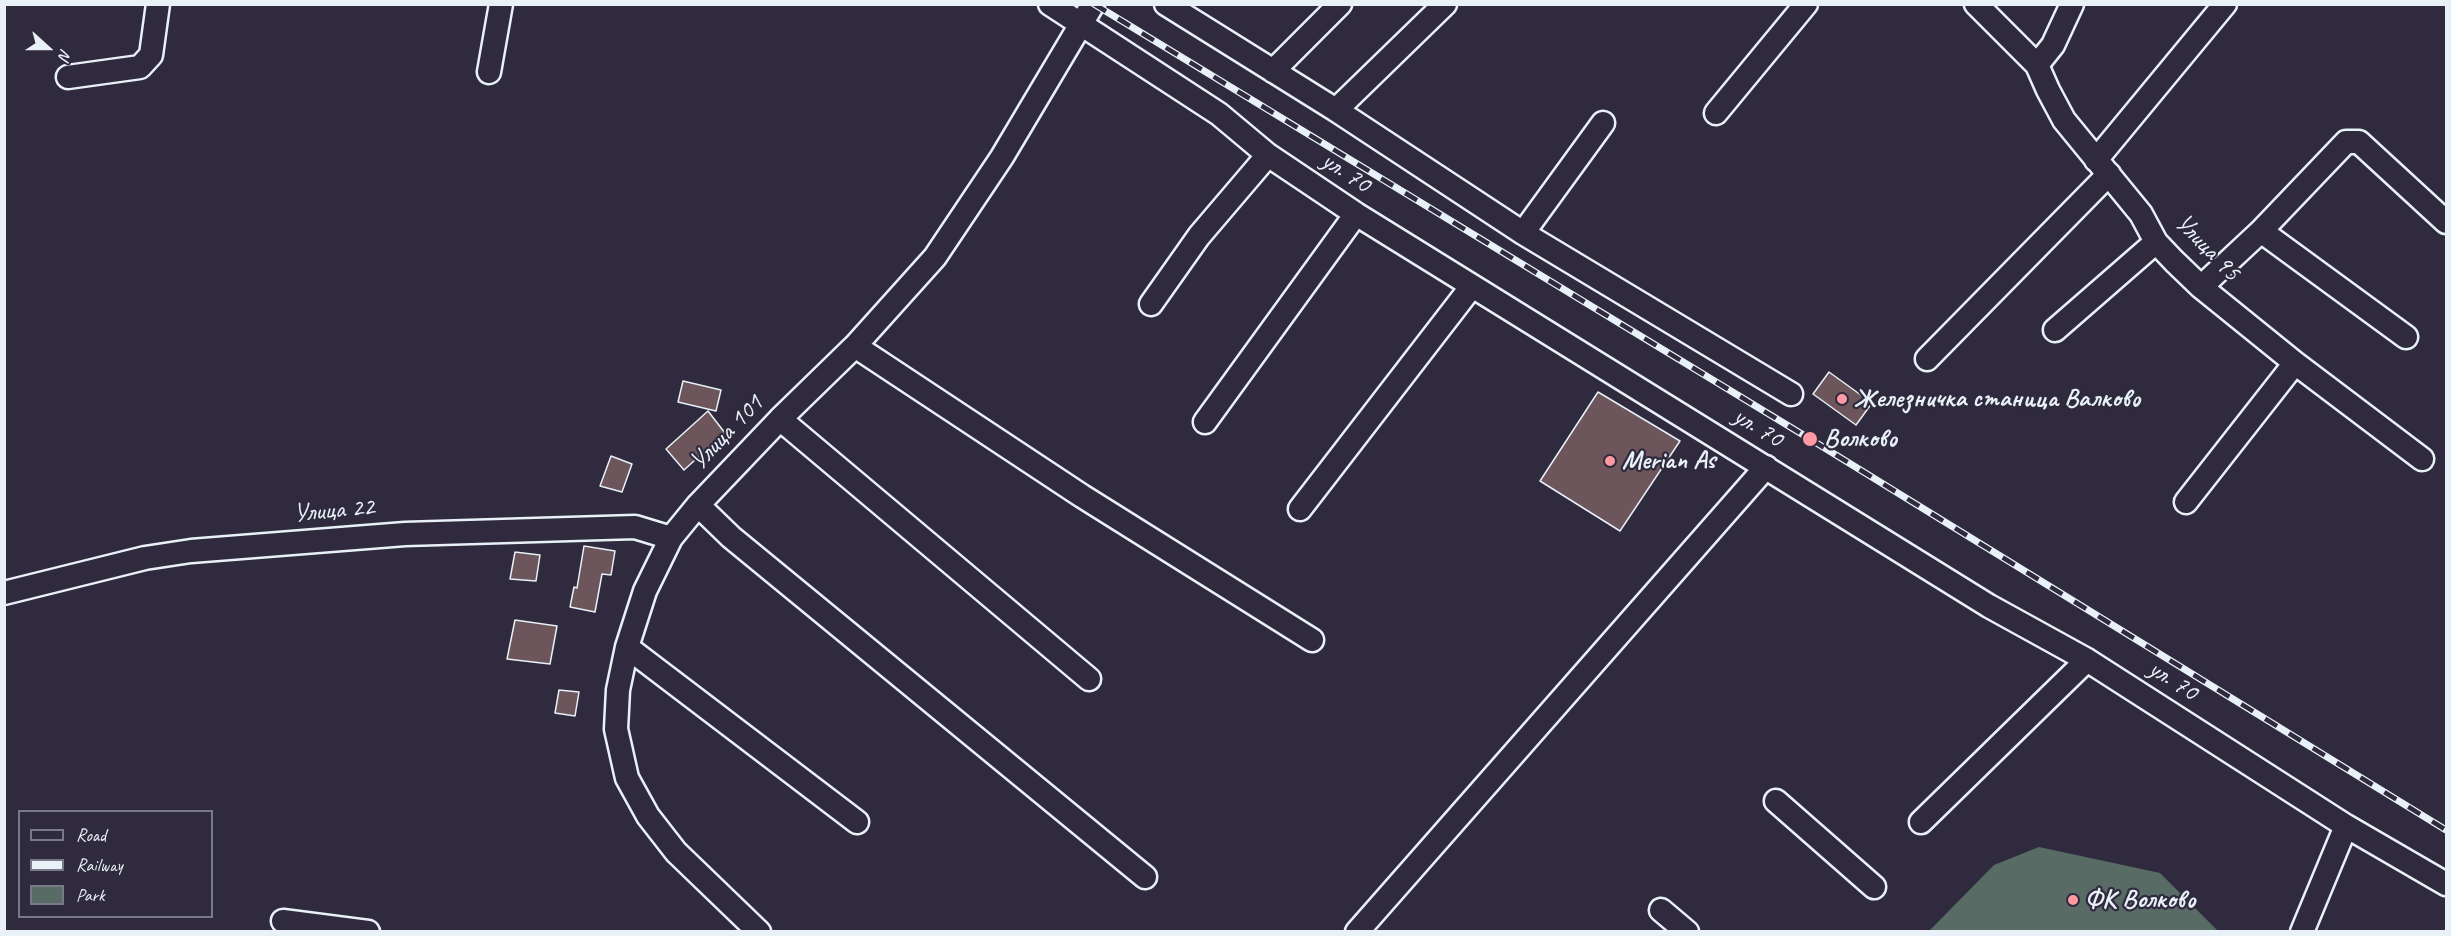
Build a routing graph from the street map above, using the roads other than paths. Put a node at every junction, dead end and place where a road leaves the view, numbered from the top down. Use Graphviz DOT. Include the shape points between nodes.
graph roads {
  1 [pos="158,4"];
  2 [pos="501,4"];
  3 [pos="1050,4"];
  4 [pos="1093,4"];
  5 [pos="1166,4"];
  6 [pos="1340,4"];
  7 [pos="1445,4"];
  8 [pos="1806,4"];
  9 [pos="1976,4"];
  10 [pos="2072,4"];
  11 [pos="2225,4"];
  12 [pos="1080,26"];
  13 [pos="2037,65"];
  14 [pos="1274,71"];
  15 [pos="489,72"];
  16 [pos="68,77"];
  17 [pos="1336,110"];
  18 [pos="1716,113"];
  19 [pos="1603,123"];
  20 [pos="1268,155"];
  21 [pos="2102,167"];
  22 [pos="1356,214"];
  23 [pos="2446,222"];
  24 [pos="2261,231"];
  25 [pos="1523,233"];
  26 [pos="2156,242"];
  27 [pos="1472,286"];
  28 [pos="2201,287"];
  29 [pos="1151,304"];
  30 [pos="2055,330"];
  31 [pos="2406,337"];
  32 [pos="855,346"];
  33 [pos="1927,359"];
  34 [pos="2295,363"];
  35 [pos="1791,394"];
  36 [pos="780,419"];
  37 [pos="1205,422"];
  38 [pos="2422,459"];
  39 [pos="1766,467"];
  40 [pos="2186,502"];
  41 [pos="698,505"];
  42 [pos="1300,509"];
  43 [pos="671,538"];
  44 [pos="4,593"];
  45 [pos="1312,640"];
  46 [pos="627,647"];
  47 [pos="2087,660"];
  48 [pos="1089,679"];
  49 [pos="1776,801"];
  50 [pos="857,822"];
  51 [pos="1921,822"];
  52 [pos="2346,826"];
  53 [pos="1145,877"];
  54 [pos="2446,884"];
  55 [pos="1874,887"];
  56 [pos="1661,910"];
  57 [pos="283,921"];
  58 [pos="369,932"];
  59 [pos="759,932"];
  60 [pos="1357,932"];
  61 [pos="1687,932"];
  62 [pos="2302,932"];
  1 -- 16 [label="street" via="151,55 140,68"];
  2 -- 15 [label="street"];
  3 -- 12 [label="street, ул. 70"];
  4 -- 12 [label="street, Улица 101"];
  5 -- 14 [label="street"];
  6 -- 14 [label="street"];
  7 -- 17 [label="street"];
  8 -- 18 [label="street"];
  9 -- 13 [label="street, Улица 95"];
  10 -- 13 [label="street" via="2053,45"];
  11 -- 21 [label="street"];
  12 -- 20 [label="street, ул. 70" via="1210,108"];
  12 -- 32 [label="street, Улица 101" via="1002,157 935,257"];
  13 -- 21 [label="street, Улица 95" via="2064,120"];
  14 -- 17 [label="street"];
  17 -- 25 [label="street"];
  19 -- 25 [label="street"];
  20 -- 22 [label="street, ул. 70"];
  20 -- 29 [label="street" via="1199,236"];
  21 -- 26 [label="street, Улица 95" via="2141,214"];
  21 -- 33 [label="street"];
  22 -- 27 [label="street, ул. 70"];
  22 -- 37 [label="street"];
  23 -- 24 [label="street" via="2359,142 2346,142"];
  24 -- 28 [label="street"];
  24 -- 31 [label="street"];
  25 -- 35 [label="street"];
  26 -- 28 [label="street, Улица 95"];
  26 -- 30 [label="street"];
  27 -- 39 [label="street, ул. 70"];
  27 -- 42 [label="street"];
  28 -- 34 [label="street, Улица 95"];
  32 -- 36 [label="street, Улица 101"];
  32 -- 45 [label="street" via="1082,496"];
  34 -- 38 [label="street, Улица 95"];
  34 -- 40 [label="street"];
  36 -- 41 [label="street, Улица 101"];
  36 -- 48 [label="street"];
  39 -- 47 [label="street, ул. 70" via="1989,606"];
  39 -- 60 [label="street"];
  41 -- 43 [label="street, Улица 101"];
  41 -- 53 [label="street" via="730,537"];
  43 -- 44 [label="street, Улица 22" via="635,527 405,534 191,551 145,558"];
  43 -- 46 [label="street, Улица 101" via="645,591"];
  46 -- 50 [label="street"];
  46 -- 59 [label="street, Улица 101" via="618,690 616,729 627,777 648,816 676,852"];
  47 -- 51 [label="street"];
  47 -- 52 [label="street, ул. 70"];
  49 -- 55 [label="street"];
  52 -- 54 [label="street, ул. 70"];
  52 -- 62 [label="street"];
  56 -- 61 [label="street"];
  57 -- 58 [label="street"];
}
